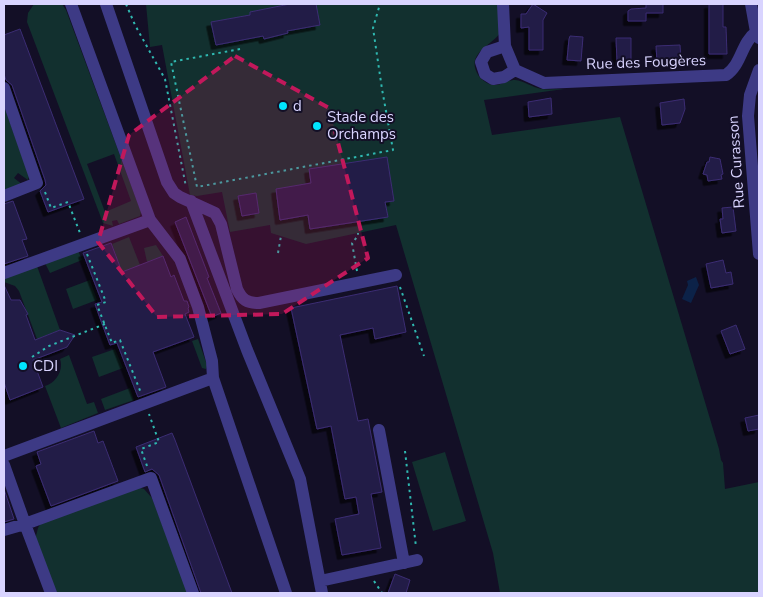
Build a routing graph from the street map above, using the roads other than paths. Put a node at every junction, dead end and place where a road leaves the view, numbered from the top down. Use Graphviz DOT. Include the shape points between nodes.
graph roads {
  1 [pos="71,4"];
  2 [pos="106,4"];
  3 [pos="503,4"];
  4 [pos="751,4"];
  5 [pos="758,35"];
  6 [pos="504,46"];
  7 [pos="515,70"];
  8 [pos="759,70"];
  9 [pos="4,88"];
  10 [pos="4,196"];
  11 [pos="191,201"];
  12 [pos="150,220"];
  13 [pos="759,254"];
  14 [pos="4,273"];
  15 [pos="396,276"];
  16 [pos="213,378"];
  17 [pos="379,430"];
  18 [pos="4,456"];
  19 [pos="4,465"];
  20 [pos="25,524"];
  21 [pos="4,530"];
  22 [pos="321,587"];
  23 [pos="51,593"];
  24 [pos="193,593"];
  25 [pos="286,593"];
  1 -- 12 [label="street"];
  2 -- 11 [label="street" via="167,182 174,193"];
  3 -- 6 [label="street"];
  4 -- 5 [label="street"];
  5 -- 7 [label="street, Rue des Fougères" via="747,41 738,63 726,75 544,83"];
  6 -- 7 [label="street"];
  6 -- 7 [label="street" via="487,52 481,62 485,74 493,79"];
  8 -- 13 [label="street, Rue Curasson" via="750,95 748,116"];
  9 -- 10 [label="street" via="37,183"];
  11 -- 15 [label="street" via="215,213 221,224 236,289 246,301 259,303"];
  11 -- 22 [label="street" via="300,479"];
  12 -- 14 [label="street"];
  12 -- 16 [label="street" via="180,259 198,307 212,361"];
  16 -- 18 [label="street" via="147,408"];
  16 -- 25 [label="street"];
  17 -- 22 [label="street" via="411,561"];
  19 -- 20 [label="street"];
  20 -- 21 [label="street"];
  20 -- 23 [label="street"];
  20 -- 24 [label="street" via="151,478"];
}
